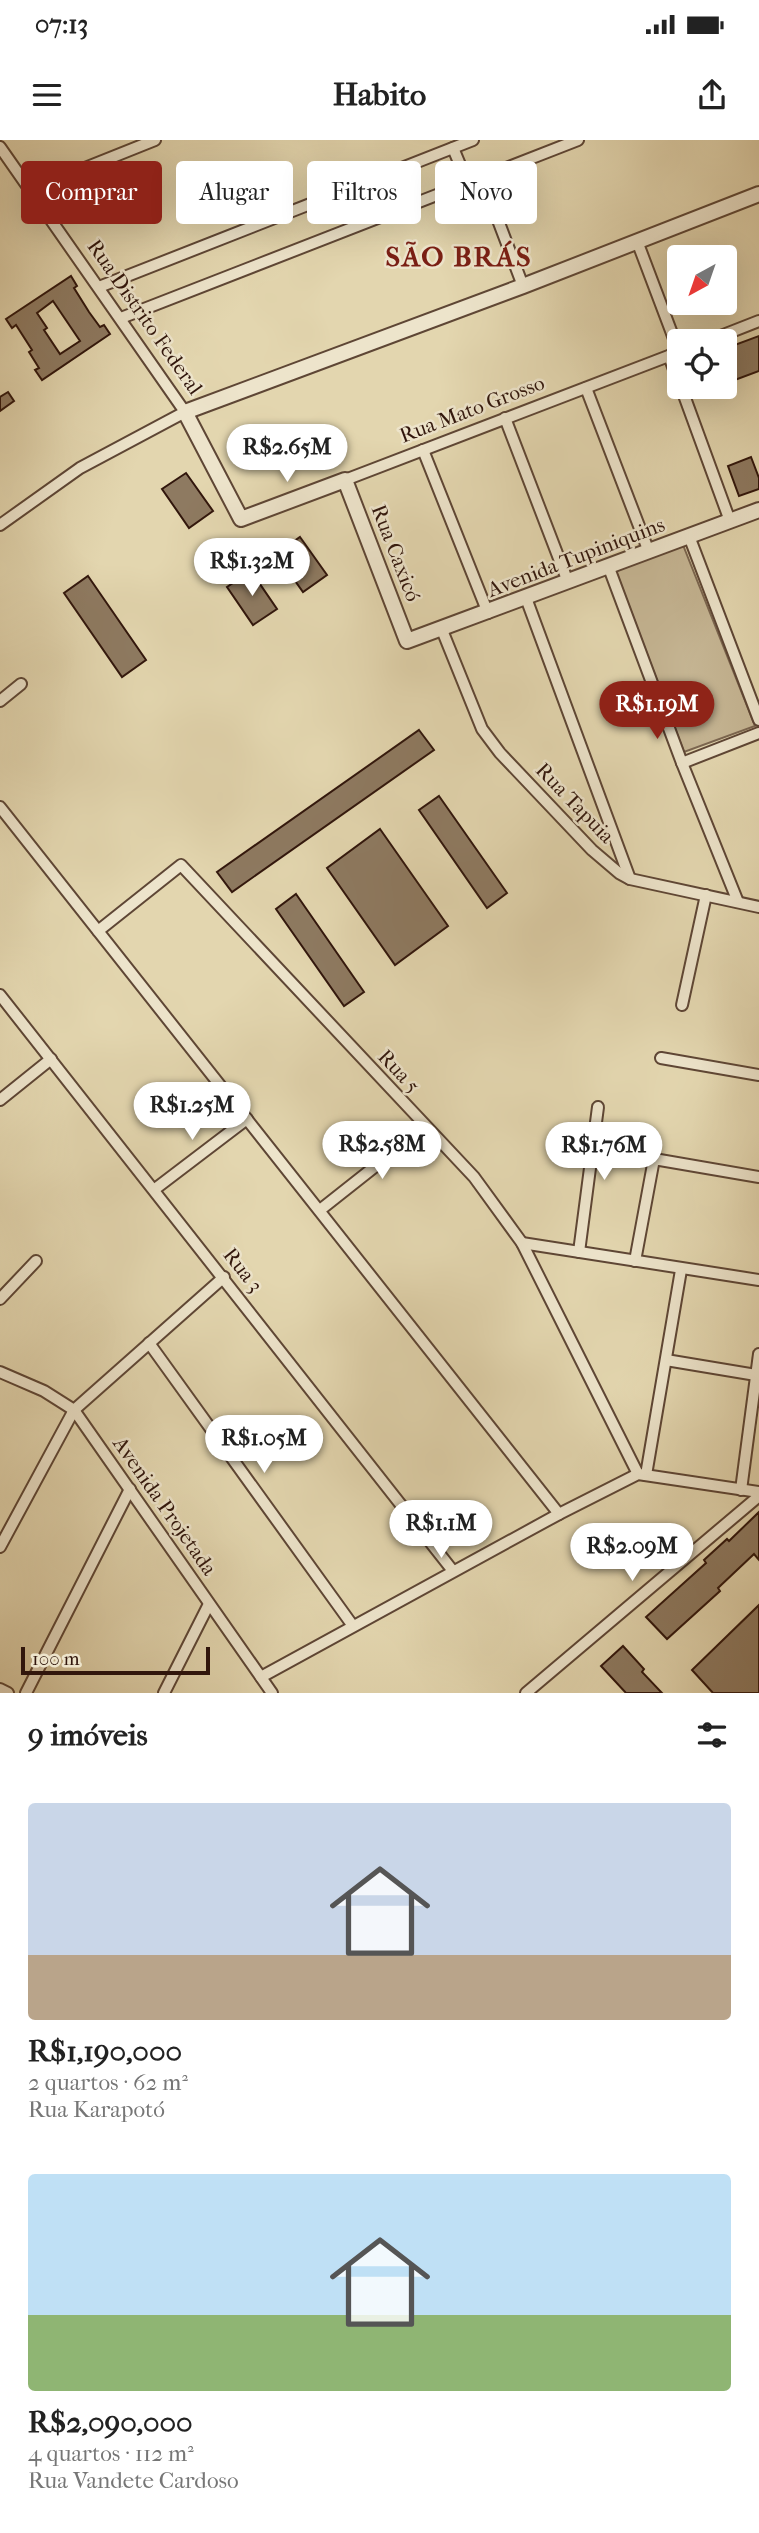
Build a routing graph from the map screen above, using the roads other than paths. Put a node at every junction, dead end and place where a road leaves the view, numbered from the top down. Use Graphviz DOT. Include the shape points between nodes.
graph roads {
  1 [pos="156,140"];
  2 [pos="434,140"];
  3 [pos="473,140"];
  4 [pos="578,140"];
  5 [pos="0,147"];
  6 [pos="448,149"];
  7 [pos="103,161"];
  8 [pos="455,161"];
  9 [pos="525,161"];
  10 [pos="21,177"];
  11 [pos="759,194"];
  12 [pos="435,197"];
  13 [pos="54,224"];
  14 [pos="499,224"];
  15 [pos="637,241"];
  16 [pos="523,286"];
  17 [pos="99,287"];
  18 [pos="121,318"];
  19 [pos="759,321"];
  20 [pos="667,329"];
  21 [pos="737,330"];
  22 [pos="667,357"];
  23 [pos="586,388"];
  24 [pos="685,399"];
  25 [pos="186,412"];
  26 [pos="505,418"];
  27 [pos="423,450"];
  28 [pos="345,481"];
  29 [pos="759,510"];
  30 [pos="241,519"];
  31 [pos="730,521"];
  32 [pos="0,525"];
  33 [pos="689,536"];
  34 [pos="649,552"];
  35 [pos="609,568"];
  36 [pos="568,582"];
  37 [pos="526,598"];
  38 [pos="488,613"];
  39 [pos="442,630"];
  40 [pos="407,641"];
  41 [pos="21,684"];
  42 [pos="0,701"];
  43 [pos="759,720"];
  44 [pos="759,733"];
  45 [pos="682,763"];
  46 [pos="0,807"];
  47 [pos="630,879"];
  48 [pos="706,895"];
  49 [pos="738,902"];
  50 [pos="759,907"];
  51 [pos="98,931"];
  52 [pos="0,995"];
  53 [pos="682,1005"];
  54 [pos="661,1058"];
  55 [pos="51,1059"];
  56 [pos="759,1075"];
  57 [pos="0,1100"];
  58 [pos="598,1108"];
  59 [pos="247,1119"];
  60 [pos="425,1127"];
  61 [pos="759,1177"];
  62 [pos="155,1189"];
  63 [pos="320,1210"];
  64 [pos="522,1243"];
  65 [pos="579,1252"];
  66 [pos="36,1261"];
  67 [pos="635,1261"];
  68 [pos="681,1270"];
  69 [pos="224,1277"];
  70 [pos="759,1280"];
  71 [pos="0,1299"];
  72 [pos="149,1343"];
  73 [pos="759,1354"];
  74 [pos="666,1360"];
  75 [pos="0,1372"];
  76 [pos="755,1375"];
  77 [pos="74,1409"];
  78 [pos="642,1474"];
  79 [pos="130,1489"];
  80 [pos="741,1490"];
  81 [pos="759,1494"];
  82 [pos="559,1514"];
  83 [pos="0,1546"];
  84 [pos="453,1572"];
  85 [pos="209,1604"];
  86 [pos="353,1626"];
  87 [pos="261,1677"];
  88 [pos="0,1689"];
  89 [pos="8,1693"];
  90 [pos="26,1693"];
  91 [pos="164,1693"];
  92 [pos="272,1693"];
  93 [pos="526,1693"];
  1 -- 7 [label="street"];
  2 -- 6 [label="street"];
  3 -- 6 [label="street"];
  4 -- 9 [label="street"];
  5 -- 10 [label="street, Rua Distrito Federal"];
  6 -- 8 [label="street"];
  6 -- 17 [label="street"];
  11 -- 15 [label="street"];
  12 -- 18 [label="street"];
  13 -- 17 [label="street, Rua Distrito Federal"];
  14 -- 16 [label="street"];
  15 -- 16 [label="street"];
  15 -- 20 [label="street"];
  16 -- 25 [label="street"];
  17 -- 18 [label="street, Rua Distrito Federal"];
  18 -- 25 [label="street, Rua Distrito Federal"];
  19 -- 21 [label="street"];
  22 -- 23 [label="street, Rua Mato Grosso"];
  23 -- 26 [label="street, Rua Mato Grosso"];
  23 -- 34 [label="street"];
  24 -- 31 [label="street"];
  25 -- 30 [label="street, Rua Distrito Federal"];
  25 -- 32 [label="street" via="80,468"];
  26 -- 27 [label="street, Rua Mato Grosso"];
  26 -- 36 [label="street"];
  27 -- 28 [label="street, Rua Mato Grosso"];
  27 -- 38 [label="street"];
  28 -- 30 [label="street, Rua Mato Grosso"];
  28 -- 40 [label="street, Rua Caxicó"];
  29 -- 31 [label="street, Avenida Tupiniquins"];
  31 -- 33 [label="street, Avenida Tupiniquins"];
  33 -- 34 [label="street, Avenida Tupiniquins"];
  33 -- 43 [label="street"];
  34 -- 35 [label="street, Avenida Tupiniquins"];
  35 -- 36 [label="street, Avenida Tupiniquins"];
  35 -- 45 [label="street"];
  36 -- 37 [label="street, Avenida Tupiniquins"];
  37 -- 38 [label="street, Avenida Tupiniquins"];
  37 -- 47 [label="street"];
  38 -- 39 [label="street, Avenida Tupiniquins"];
  39 -- 40 [label="street, Avenida Tupiniquins"];
  39 -- 47 [label="street, Rua Tapuia" via="485,738 592,850"];
  41 -- 42 [label="street"];
  44 -- 45 [label="street"];
  45 -- 49 [label="street"];
  46 -- 51 [label="street"];
  47 -- 48 [label="street, Rua Tapuia"];
  48 -- 49 [label="street, Rua Tapuia"];
  48 -- 53 [label="street"];
  49 -- 50 [label="street, Rua Tapuia"];
  51 -- 59 [label="street"];
  51 -- 60 [label="street, Rua 5" via="181,865"];
  52 -- 55 [label="street, Rua 3"];
  54 -- 56 [label="street"];
  55 -- 57 [label="street"];
  55 -- 62 [label="street, Rua 3"];
  58 -- 65 [label="street"];
  59 -- 62 [label="street"];
  59 -- 63 [label="street"];
  60 -- 63 [label="street"];
  60 -- 64 [label="street, Rua 5" via="474,1177"];
  61 -- 67 [label="street" via="654,1158"];
  62 -- 69 [label="street, Rua 3"];
  63 -- 82 [label="street"];
  64 -- 65 [label="street"];
  64 -- 78 [label="street, Rua 5"];
  65 -- 67 [label="street"];
  66 -- 71 [label="street"];
  67 -- 68 [label="street"];
  68 -- 70 [label="street"];
  68 -- 74 [label="street"];
  69 -- 72 [label="street"];
  69 -- 84 [label="street, Rua 3"];
  72 -- 77 [label="street"];
  72 -- 86 [label="street"];
  73 -- 76 [label="street"];
  74 -- 76 [label="street"];
  74 -- 78 [label="street"];
  75 -- 77 [label="street, Avenida Projetada"];
  76 -- 80 [label="street"];
  77 -- 79 [label="street, Avenida Projetada"];
  77 -- 83 [label="street"];
  78 -- 80 [label="street"];
  78 -- 82 [label="street"];
  79 -- 85 [label="street, Avenida Projetada"];
  79 -- 90 [label="street"];
  80 -- 81 [label="street"];
  81 -- 93 [label="street"];
  82 -- 84 [label="street"];
  84 -- 86 [label="street"];
  85 -- 87 [label="street, Avenida Projetada"];
  85 -- 91 [label="street"];
  86 -- 87 [label="street"];
  87 -- 92 [label="street, Avenida Projetada"];
  88 -- 89 [label="street"];
}
